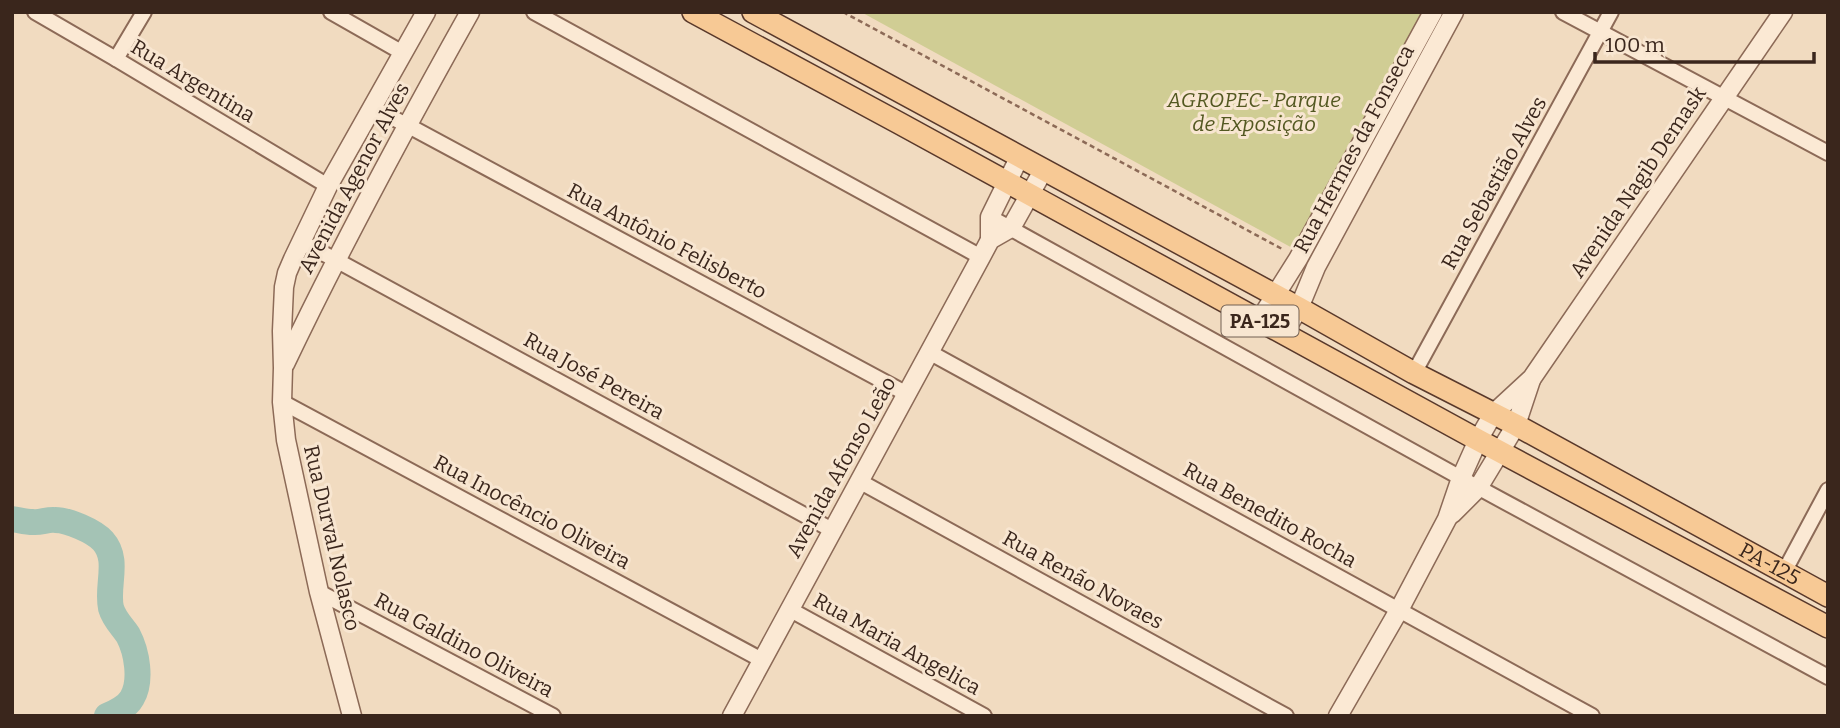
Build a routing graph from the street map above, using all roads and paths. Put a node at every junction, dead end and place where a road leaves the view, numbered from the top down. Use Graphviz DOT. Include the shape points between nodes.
graph roads {
  1 [pos="35,12"];
  2 [pos="144,12"];
  3 [pos="331,12"];
  4 [pos="426,12"];
  5 [pos="470,12"];
  6 [pos="534,12"];
  7 [pos="694,12"];
  8 [pos="753,12"];
  9 [pos="843,12"];
  10 [pos="1433,12"];
  11 [pos="1454,12"];
  12 [pos="1563,12"];
  13 [pos="1611,12"];
  14 [pos="1776,14"];
  15 [pos="774,24"];
  16 [pos="1600,32"];
  17 [pos="761,49"];
  18 [pos="403,53"];
  19 [pos="116,59"];
  20 [pos="1723,98"];
  21 [pos="914,99"];
  22 [pos="372,108"];
  23 [pos="900,123"];
  24 [pos="407,125"];
  25 [pos="1828,153"];
  26 [pos="1020,156"];
  27 [pos="1044,169"];
  28 [pos="1006,182"];
  29 [pos="328,186"];
  30 [pos="1030,195"];
  31 [pos="990,217"];
  32 [pos="1012,228"];
  33 [pos="990,240"];
  34 [pos="300,243"];
  35 [pos="1284,250"];
  36 [pos="981,257"];
  37 [pos="336,260"];
  38 [pos="1275,295"];
  39 [pos="1299,308"];
  40 [pos="1259,321"];
  41 [pos="1283,334"];
  42 [pos="929,352"];
  43 [pos="283,368"];
  44 [pos="1414,373"];
  45 [pos="1532,378"];
  46 [pos="907,394"];
  47 [pos="282,402"];
  48 [pos="1493,414"];
  49 [pos="1516,425"];
  50 [pos="1478,440"];
  51 [pos="1500,450"];
  52 [pos="1461,478"];
  53 [pos="859,481"];
  54 [pos="1478,488"];
  55 [pos="1828,490"];
  56 [pos="1447,519"];
  57 [pos="832,530"];
  58 [pos="1784,572"];
  59 [pos="319,592"];
  60 [pos="1828,596"];
  61 [pos="789,609"];
  62 [pos="1399,610"];
  63 [pos="1828,627"];
  64 [pos="762,660"];
  65 [pos="1828,677"];
  66 [pos="352,716"];
  67 [pos="553,716"];
  68 [pos="732,716"];
  69 [pos="984,716"];
  70 [pos="1286,716"];
  71 [pos="1338,716"];
  72 [pos="1592,716"];
  1 -- 19 [label="street, Rua Argentina"];
  2 -- 19 [label="street"];
  3 -- 18 [label="street"];
  4 -- 18 [label="street, Rua Durval Nolasco"];
  5 -- 24 [label="street, Avenida Agenor Alves"];
  6 -- 36 [label="street"];
  7 -- 17 [label="main road, PA-125"];
  8 -- 15 [label="main road, PA-125 / PA-125"];
  9 -- 35 [label="path"];
  10 -- 38 [label="street"];
  11 -- 39 [label="street, Rua Hermes da Fonseca" via="1316,267"];
  12 -- 16 [label="street"];
  13 -- 16 [label="street, Rua Sebastião Alves"];
  14 -- 20 [label="street, Avenida Nagib Demask"];
  15 -- 17 [label="main road"];
  15 -- 21 [label="main road, PA-125 / PA-125"];
  16 -- 20 [label="street"];
  16 -- 44 [label="street, Rua Sebastião Alves"];
  17 -- 23 [label="main road, PA-125"];
  18 -- 22 [label="street, Rua Durval Nolasco"];
  19 -- 29 [label="street, Rua Argentina"];
  20 -- 25 [label="street"];
  20 -- 45 [label="street, Avenida Nagib Demask"];
  21 -- 23 [label="main road"];
  21 -- 26 [label="main road, PA-125 / PA-125"];
  22 -- 24 [label="street, Rua Antônio Felisberto"];
  22 -- 29 [label="street, Rua Durval Nolasco"];
  23 -- 28 [label="main road, PA-125"];
  24 -- 37 [label="street, Avenida Agenor Alves"];
  24 -- 46 [label="street, Rua Antônio Felisberto"];
  26 -- 27 [label="main road, PA-125 / PA-125"];
  26 -- 28 [label="street, Avenida Afonso Leão"];
  27 -- 30 [label="street"];
  27 -- 38 [label="main road, PA-125 / PA-125"];
  28 -- 30 [label="main road, PA-125"];
  28 -- 31 [label="street, Avenida Afonso Leão"];
  29 -- 34 [label="street, Rua Durval Nolasco"];
  30 -- 32 [label="street"];
  30 -- 40 [label="main road, PA-125"];
  31 -- 32 [label="street"];
  31 -- 33 [label="street, Avenida Afonso Leão"];
  32 -- 33 [label="street"];
  32 -- 52 [label="street"];
  33 -- 36 [label="street, Avenida Afonso Leão"];
  34 -- 37 [label="street, Rua José Pereira"];
  34 -- 43 [label="street, Rua Durval Nolasco" via="284,287"];
  36 -- 42 [label="street, Avenida Afonso Leão"];
  37 -- 43 [label="street, Avenida Agenor Alves"];
  37 -- 57 [label="street, Rua José Pereira"];
  38 -- 39 [label="main road, PA-125 / PA-125"];
  38 -- 40 [label="street"];
  39 -- 41 [label="street, Rua Hermes da Fonseca"];
  39 -- 44 [label="main road, PA-125 / PA-125"];
  40 -- 41 [label="main road, PA-125"];
  41 -- 50 [label="main road, PA-125"];
  42 -- 46 [label="street, Avenida Afonso Leão"];
  42 -- 62 [label="street, Rua Benedito Rocha"];
  43 -- 47 [label="street, Rua Durval Nolasco"];
  44 -- 48 [label="main road, PA-125 / PA-125"];
  45 -- 48 [label="street, Avenida Nagib Demask"];
  45 -- 49 [label="street, Avenida Nagib Demask"];
  46 -- 53 [label="street, Avenida Afonso Leão"];
  47 -- 59 [label="street, Rua Durval Nolasco"];
  47 -- 64 [label="street, Rua Inocêncio Oliveira"];
  48 -- 49 [label="main road, PA-125 / PA-125"];
  48 -- 50 [label="street, Avenida Nagib Demask"];
  49 -- 51 [label="street, Avenida Nagib Demask"];
  49 -- 58 [label="main road, PA-125 / PA-125"];
  50 -- 51 [label="main road, PA-125"];
  50 -- 52 [label="street, Avenida Nagib Demask"];
  51 -- 54 [label="street, Avenida Nagib Demask"];
  51 -- 63 [label="main road, PA-125"];
  52 -- 54 [label="street"];
  52 -- 56 [label="street, Avenida Nagib Demask"];
  53 -- 57 [label="street, Avenida Afonso Leão"];
  53 -- 70 [label="street, Rua Renão Novaes"];
  54 -- 56 [label="street, Avenida Nagib Demask"];
  54 -- 65 [label="street"];
  55 -- 58 [label="street"];
  56 -- 62 [label="street"];
  57 -- 61 [label="street, Avenida Afonso Leão"];
  58 -- 60 [label="main road, PA-125 / PA-125"];
  59 -- 66 [label="street, Rua Durval Nolasco"];
  59 -- 67 [label="street, Rua Galdino Oliveira"];
  61 -- 64 [label="street, Avenida Afonso Leão"];
  61 -- 69 [label="street, Rua Maria Angelica"];
  62 -- 71 [label="street"];
  62 -- 72 [label="street, Rua Benedito Rocha"];
  64 -- 68 [label="street, Avenida Afonso Leão"];
}
